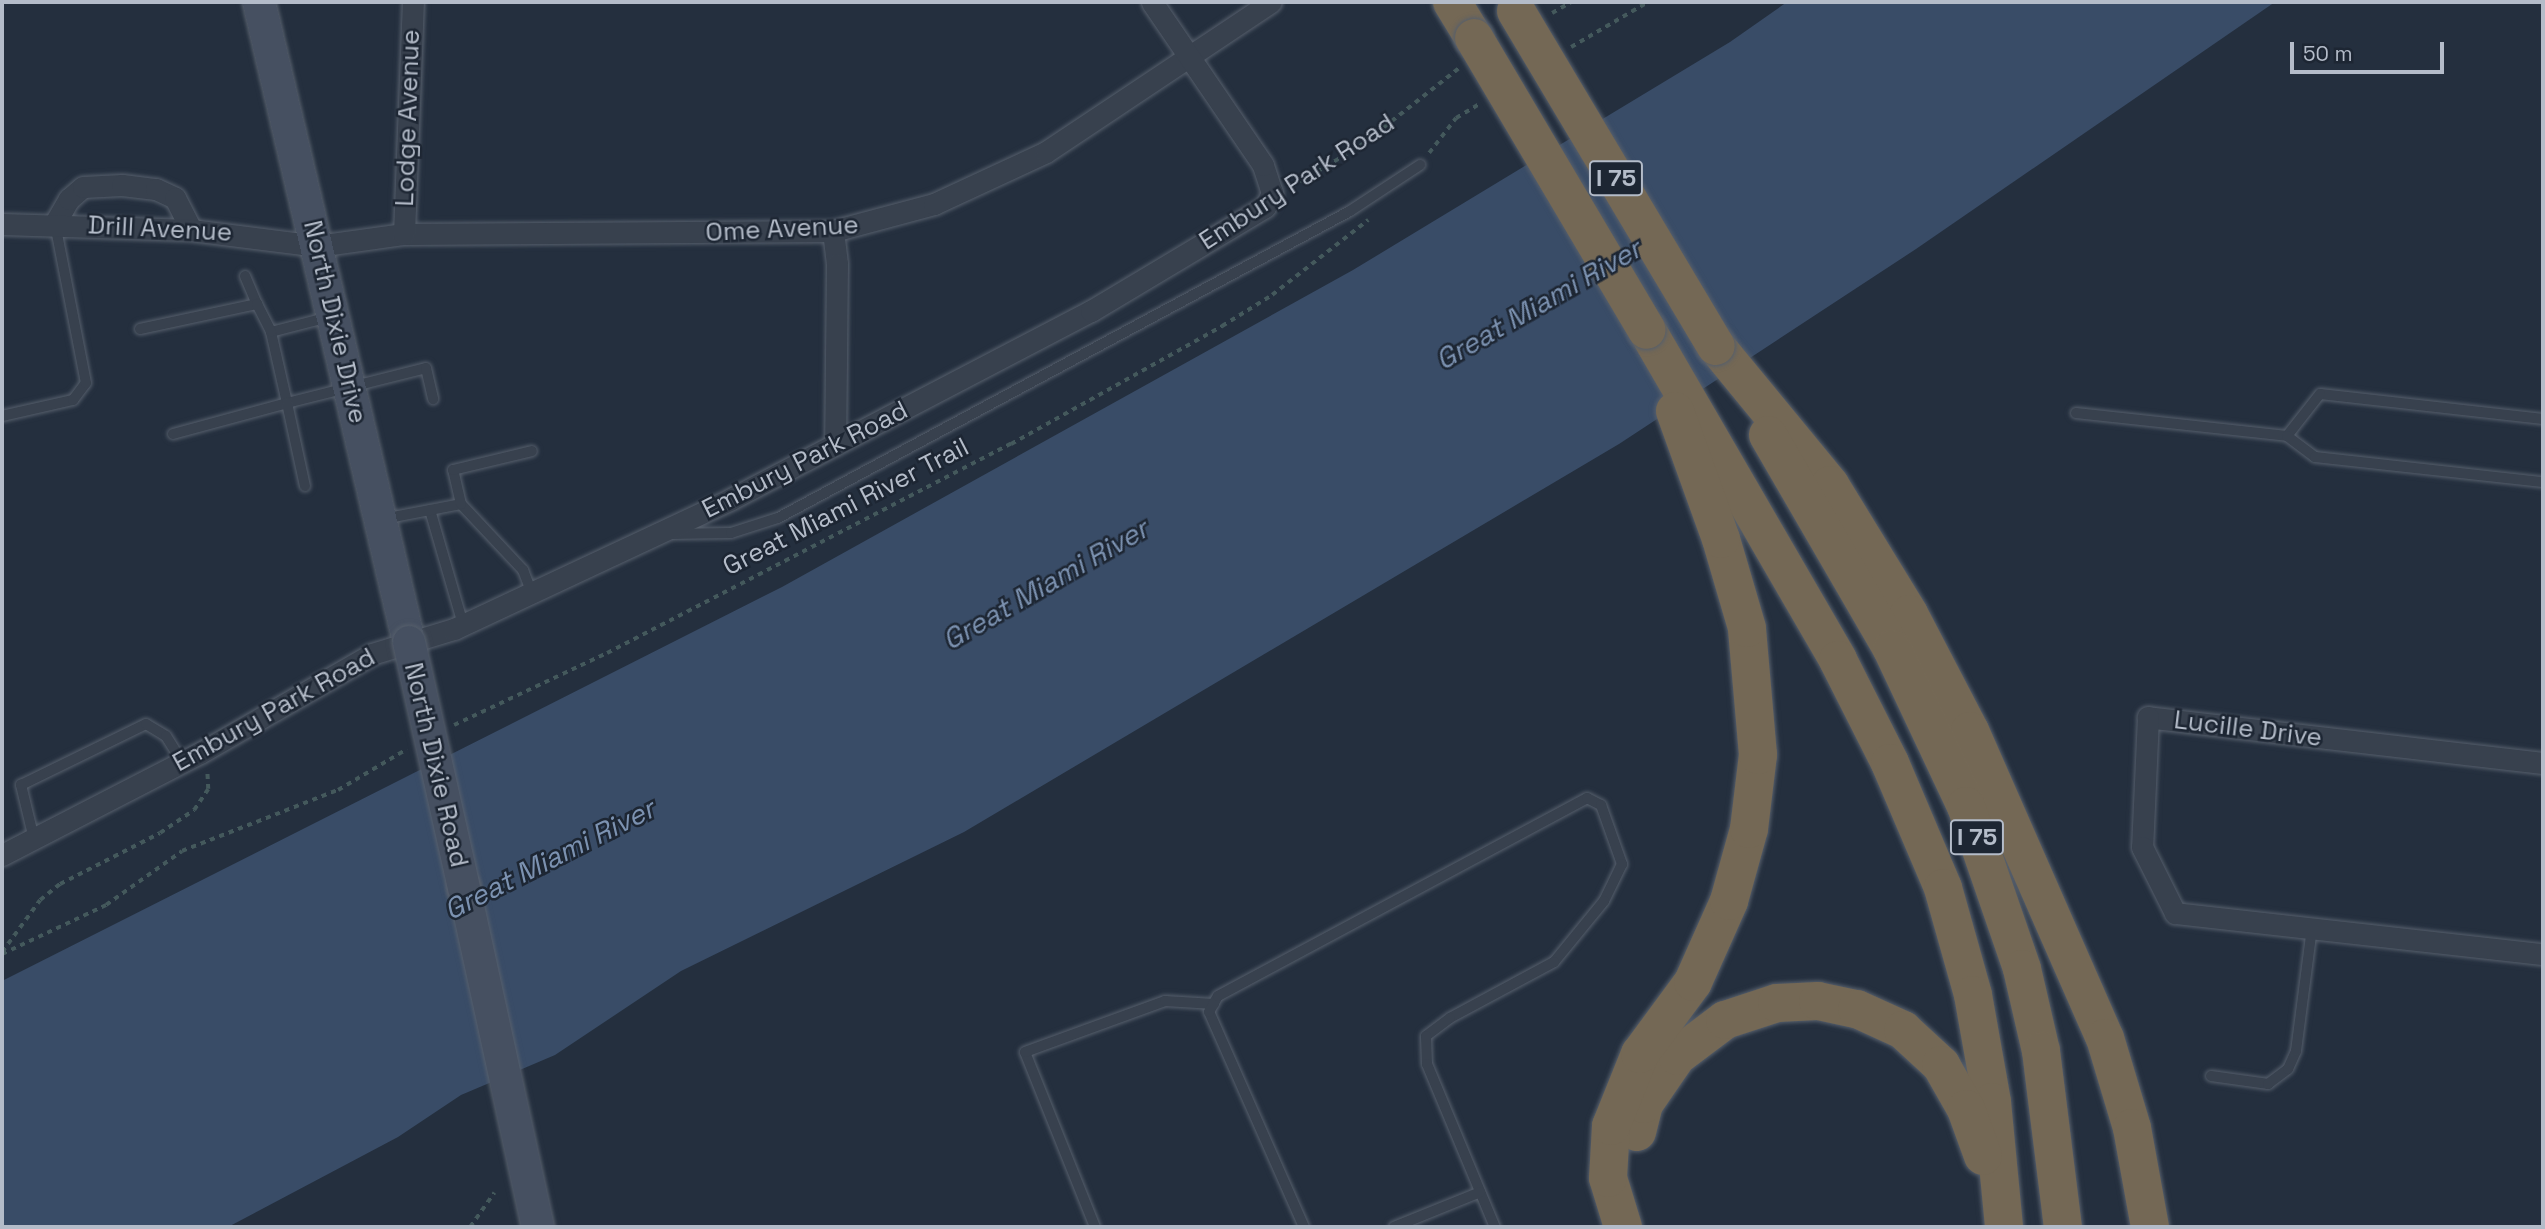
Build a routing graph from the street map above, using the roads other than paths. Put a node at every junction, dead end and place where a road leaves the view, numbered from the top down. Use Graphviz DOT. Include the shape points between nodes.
graph roads {
  1 [pos="259,2"];
  2 [pos="413,2"];
  3 [pos="1152,2"];
  4 [pos="1270,2"];
  5 [pos="1452,2"];
  6 [pos="1525,9"];
  7 [pos="1188,53"];
  8 [pos="1420,165"];
  9 [pos="55,223"];
  10 [pos="2,224"];
  11 [pos="191,230"];
  12 [pos="833,231"];
  13 [pos="404,234"];
  14 [pos="317,246"];
  15 [pos="245,276"];
  16 [pos="257,304"];
  17 [pos="333,316"];
  18 [pos="140,329"];
  19 [pos="1647,330"];
  20 [pos="271,332"];
  21 [pos="349,387"];
  22 [pos="433,399"];
  23 [pos="287,403"];
  24 [pos="2076,414"];
  25 [pos="2,416"];
  26 [pos="2543,419"];
  27 [pos="173,434"];
  28 [pos="2287,436"];
  29 [pos="835,445"];
  30 [pos="532,451"];
  31 [pos="1804,471"];
  32 [pos="2543,482"];
  33 [pos="305,486"];
  34 [pos="461,504"];
  35 [pos="430,510"];
  36 [pos="380,520"];
  37 [pos="655,534"];
  38 [pos="531,590"];
  39 [pos="464,624"];
  40 [pos="408,642"];
  41 [pos="191,757"];
  42 [pos="2543,763"];
  43 [pos="34,839"];
  44 [pos="2,855"];
  45 [pos="2312,929"];
  46 [pos="2543,954"];
  47 [pos="1214,1004"];
  48 [pos="2211,1076"];
  49 [pos="1480,1192"];
  50 [pos="2004,1221"];
  51 [pos="537,1227"];
  52 [pos="1096,1227"];
  53 [pos="1304,1227"];
  54 [pos="1394,1227"];
  55 [pos="1496,1227"];
  56 [pos="1623,1227"];
  57 [pos="1640,1227"];
  58 [pos="2063,1227"];
  59 [pos="2150,1227"];
  1 -- 14 [label="main road, North Dixie Drive"];
  2 -- 13 [label="street, Lodge Avenue"];
  3 -- 7 [label="street"];
  4 -- 7 [label="street, Ome Avenue"];
  5 -- 19 [label="highway, I 75, bridge" via="1468,52"];
  6 -- 31 [label="highway, I 75, bridge" via="1716,346"];
  7 -- 12 [label="street, Ome Avenue" via="1102,117 1035,158 934,204"];
  7 -- 29 [label="street, Embury Park Road" via="1263,165 1271,197 1265,207 1091,311"];
  8 -- 37 [label="lane" via="1350,211 778,518 731,533"];
  9 -- 10 [label="street, Drill Avenue"];
  9 -- 11 [label="street, Drill Avenue"];
  9 -- 11 [label="street" via="69,199 83,187 122,185 156,189 175,198"];
  9 -- 25 [label="lane" via="86,383 73,400"];
  11 -- 14 [label="street, Drill Avenue"];
  12 -- 13 [label="street, Ome Avenue"];
  12 -- 29 [label="street" via="838,264"];
  13 -- 14 [label="street, Ome Avenue"];
  14 -- 17 [label="main road, North Dixie Drive"];
  15 -- 16 [label="lane"];
  16 -- 18 [label="lane"];
  16 -- 20 [label="lane"];
  17 -- 20 [label="lane"];
  17 -- 21 [label="main road, North Dixie Drive"];
  19 -- 50 [label="highway, I 75" via="1750,503 1890,763 1943,888 1973,995 1992,1102"];
  19 -- 56 [label="highway" via="1721,539 1747,628 1756,691 1758,755 1749,829 1730,901 1693,982 1640,1054 1612,1126 1608,1178"];
  20 -- 23 [label="lane"];
  21 -- 22 [label="lane" via="426,368"];
  21 -- 23 [label="lane"];
  21 -- 36 [label="main road, North Dixie Drive"];
  23 -- 27 [label="lane"];
  23 -- 33 [label="lane"];
  24 -- 28 [label="lane"];
  26 -- 28 [label="lane" via="2320,394"];
  28 -- 32 [label="lane" via="2315,457"];
  29 -- 37 [label="street, Embury Park Road"];
  30 -- 34 [label="lane" via="453,470"];
  31 -- 58 [label="highway, I 75" via="1970,818 2022,969 2041,1051"];
  31 -- 59 [label="highway" via="1909,614 1970,732 2105,1038 2132,1128"];
  34 -- 35 [label="lane"];
  34 -- 38 [label="lane" via="523,570"];
  35 -- 36 [label="lane"];
  35 -- 39 [label="lane"];
  36 -- 40 [label="main road, North Dixie Drive"];
  37 -- 38 [label="street, Embury Park Road"];
  38 -- 39 [label="street, Embury Park Road"];
  39 -- 40 [label="street, Embury Park Road"];
  40 -- 41 [label="street, Embury Park Road" via="372,654"];
  40 -- 51 [label="main road, North Dixie Road, bridge"];
  41 -- 43 [label="street, Embury Park Road"];
  41 -- 43 [label="lane" via="146,724 21,785"];
  42 -- 45 [label="street, Lucille Drive" via="2148,717 2141,847 2175,914"];
  43 -- 44 [label="street, Embury Park Road"];
  45 -- 46 [label="street, Lucille Drive"];
  45 -- 48 [label="lane" via="2296,1051 2288,1069 2268,1084"];
  47 -- 49 [label="lane" via="1218,996 1587,799 1601,805 1622,864 1604,901 1554,962 1450,1018 1426,1037 1427,1064"];
  47 -- 52 [label="lane" via="1165,1001 1025,1052"];
  47 -- 53 [label="lane" via="1209,1012"];
  49 -- 54 [label="lane"];
  49 -- 55 [label="lane"];
  50 -- 57 [label="highway" via="1966,1109 1941,1065 1903,1030 1857,1009 1818,1001 1777,1003 1725,1020 1677,1056 1644,1104 1632,1152"];
}
